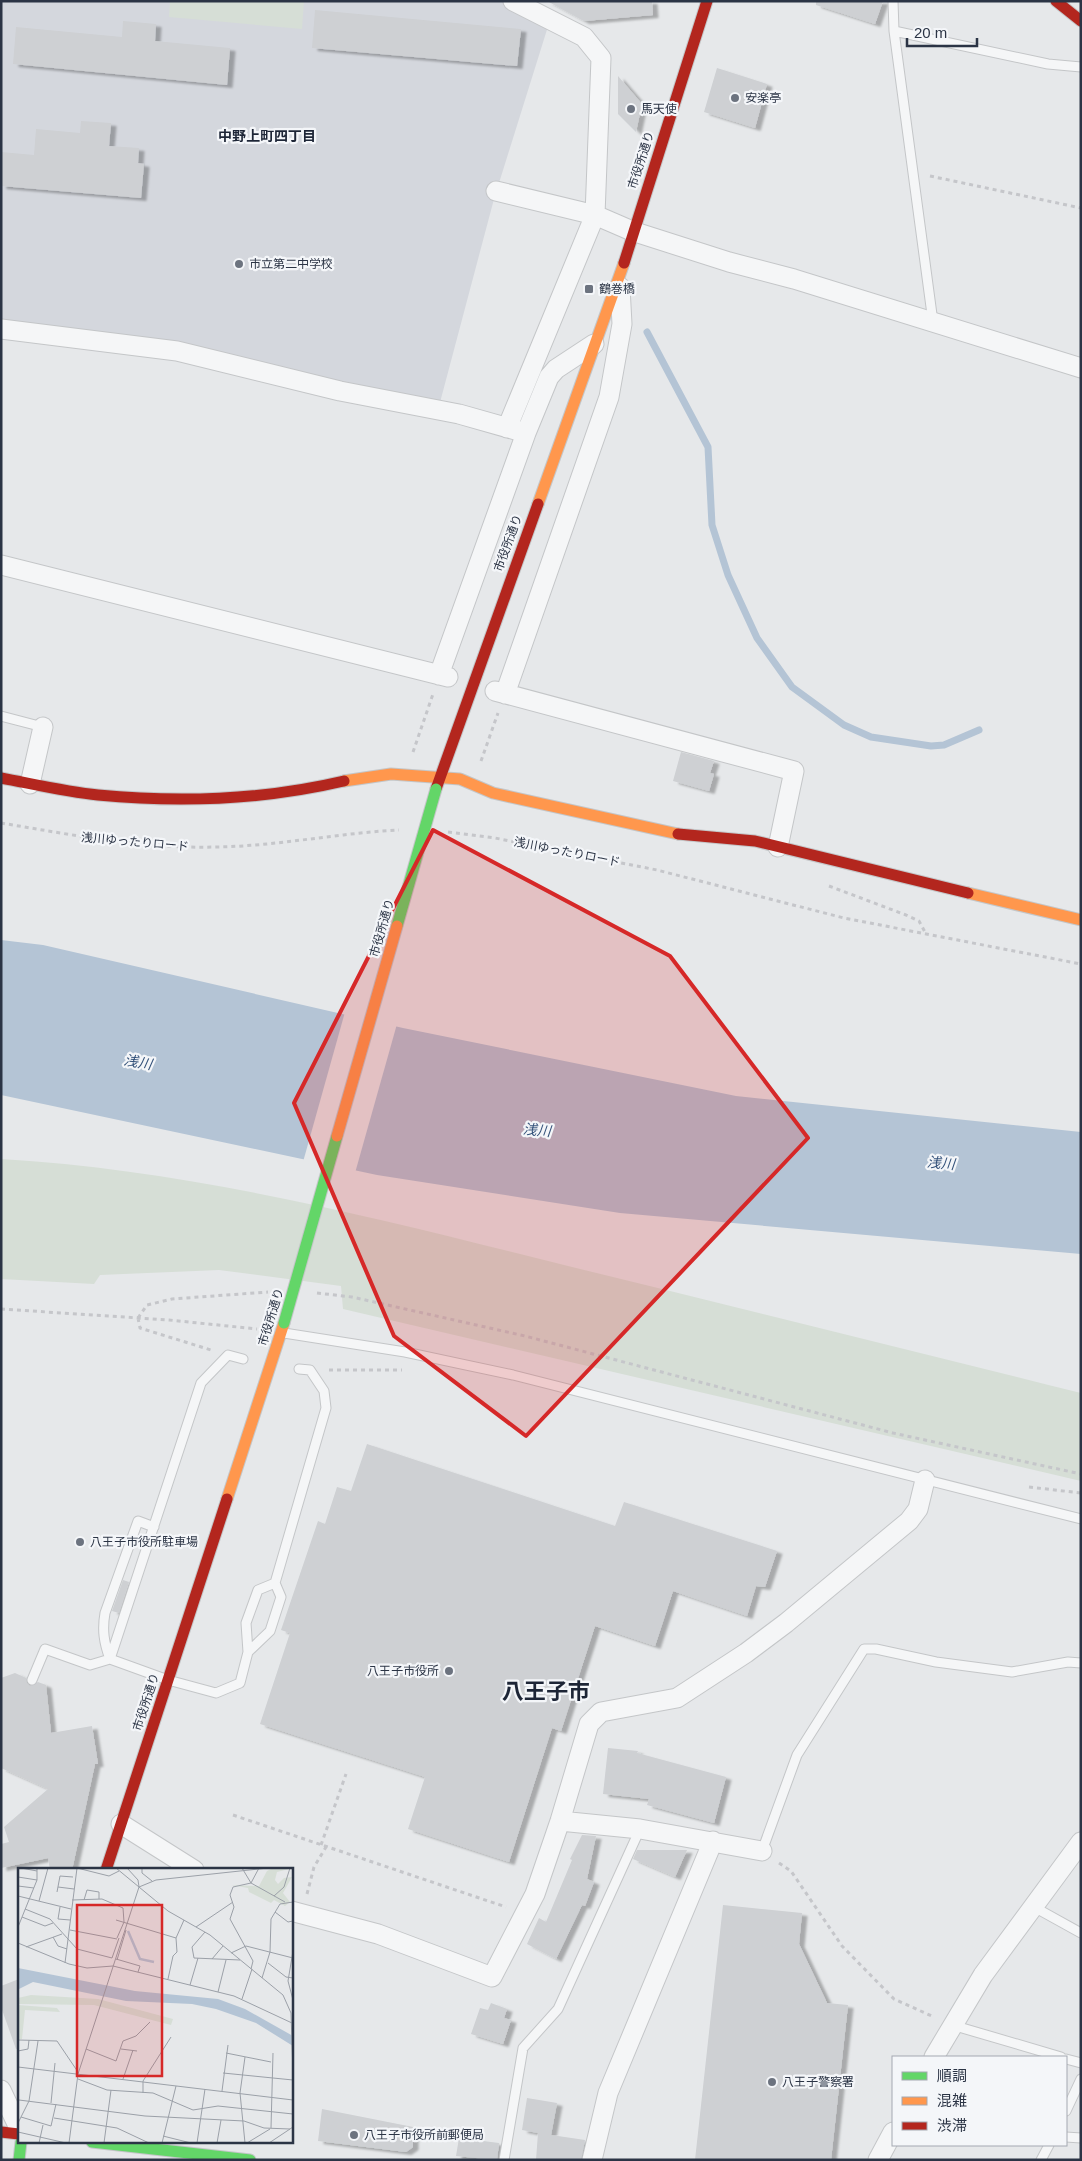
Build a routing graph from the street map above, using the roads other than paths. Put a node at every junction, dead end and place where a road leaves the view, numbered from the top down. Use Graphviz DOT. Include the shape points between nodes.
graph roads {
  1 [pos="513,1"];
  2 [pos="707,1"];
  3 [pos="893,1"];
  4 [pos="1056,1"];
  5 [pos="1081,21"];
  6 [pos="894,31"];
  7 [pos="1081,67"];
  8 [pos="496,191"];
  9 [pos="595,215"];
  10 [pos="632,231"];
  11 [pos="620,276"];
  12 [pos="933,322"];
  13 [pos="1,329"];
  14 [pos="594,344"];
  15 [pos="1081,368"];
  16 [pos="507,428"];
  17 [pos="526,433"];
  18 [pos="2,566"];
  19 [pos="1,716"];
  20 [pos="43,727"];
  21 [pos="1,778"];
  22 [pos="438,783"];
  23 [pos="30,784"];
  24 [pos="778,847"];
  25 [pos="1081,920"];
  26 [pos="283,1328"];
  27 [pos="243,1359"];
  28 [pos="299,1369"];
  29 [pos="925,1480"];
  30 [pos="1081,1519"];
  31 [pos="154,1527"];
  32 [pos="275,1582"];
  33 [pos="248,1652"];
  34 [pos="110,1659"];
  35 [pos="1081,1663"];
  36 [pos="32,1680"];
  37 [pos="168,1680"];
  38 [pos="560,1821"];
  39 [pos="121,1824"];
  40 [pos="640,1828"];
  41 [pos="712,1841"];
  42 [pos="1081,1842"];
  43 [pos="762,1851"];
  44 [pos="107,1868"];
  45 [pos="191,1868"];
  46 [pos="1034,1907"];
  47 [pos="296,1913"];
  48 [pos="1081,1934"];
  49 [pos="951,2025"];
  50 [pos="935,2056"];
  51 [pos="1058,2056"];
  52 [pos="1067,2059"];
  53 [pos="1081,2063"];
  54 [pos="1081,2079"];
  55 [pos="1,2090"];
  56 [pos="1067,2109"];
  57 [pos="18,2126"];
  58 [pos="1,2132"];
  59 [pos="18,2134"];
  60 [pos="892,2134"];
  61 [pos="1067,2137"];
  62 [pos="1081,2138"];
  63 [pos="20,2144"];
  64 [pos="110,2144"];
  65 [pos="1048,2146"];
  66 [pos="19,2160"];
  67 [pos="250,2160"];
  68 [pos="504,2160"];
  69 [pos="592,2160"];
  70 [pos="878,2160"];
  71 [pos="1041,2160"];
  1 -- 9 [label="street" via="584,37 601,58"];
  2 -- 10 [label="street, 市役所通り"];
  3 -- 6 [label="lane"];
  4 -- 5 [label="street"];
  6 -- 7 [label="lane" via="1048,64"];
  6 -- 12 [label="lane"];
  8 -- 9 [label="street"];
  9 -- 10 [label="street"];
  9 -- 16 [label="street"];
  10 -- 11 [label="street, 市役所通り"];
  10 -- 12 [label="street"];
  11 -- 14 [label="street, 市役所通り"];
  11 -- 24 [label="street" via="622,324 609,398 500,692 794,771"];
  12 -- 15 [label="street"];
  13 -- 16 [label="street" via="176,350 340,390 459,414"];
  14 -- 17 [label="street" via="556,369 549,378"];
  14 -- 22 [label="street, 市役所通り"];
  16 -- 17 [label="street"];
  17 -- 18 [label="street" via="443,676"];
  19 -- 20 [label="lane"];
  20 -- 23 [label="street"];
  21 -- 23 [label="street"];
  22 -- 23 [label="street" via="391,774 373,775 280,794 195,799 129,798"];
  22 -- 24 [label="street" via="460,779 493,793 660,831 755,841"];
  22 -- 26 [label="street, 市役所通り, bridge"];
  24 -- 25 [label="street"];
  26 -- 29 [label="lane" via="513,1375"];
  26 -- 37 [label="street, 市役所通り"];
  27 -- 31 [label="lane" via="228,1355 201,1384"];
  28 -- 32 [label="lane" via="310,1370 324,1391 326,1408"];
  29 -- 30 [label="lane"];
  29 -- 38 [label="street" via="918,1509 910,1521 746,1653 677,1698 601,1712 589,1724"];
  31 -- 34 [label="lane"];
  31 -- 34 [label="lane" via="138,1521 105,1613 104,1643"];
  32 -- 33 [label="lane" via="258,1590 246,1623"];
  32 -- 33 [label="lane" via="282,1597 270,1631"];
  33 -- 37 [label="lane" via="240,1683 216,1693"];
  34 -- 36 [label="lane" via="90,1665 45,1650"];
  34 -- 37 [label="lane"];
  35 -- 43 [label="lane" via="1068,1662 1012,1672 864,1649 797,1755"];
  37 -- 39 [label="street, 市役所通り"];
  38 -- 40 [label="street"];
  38 -- 47 [label="street" via="535,1894 492,1977 378,1934"];
  39 -- 44 [label="street, 市役所通り"];
  39 -- 45 [label="street"];
  40 -- 41 [label="street"];
  40 -- 68 [label="lane" via="558,2009 523,2048"];
  41 -- 43 [label="street"];
  41 -- 69 [label="street" via="608,2093"];
  42 -- 46 [label="street"];
  46 -- 48 [label="lane"];
  46 -- 49 [label="street" via="983,1975"];
  49 -- 50 [label="street"];
  49 -- 51 [label="lane"];
  52 -- 53 [label="lane"];
  54 -- 56 [label="lane"];
  55 -- 57 [label="street"];
  58 -- 59 [label="street"];
  60 -- 70 [label="street"];
  61 -- 62 [label="lane"];
  63 -- 66 [label="street"];
  64 -- 67 [label="street"];
  65 -- 71 [label="lane"];
}
